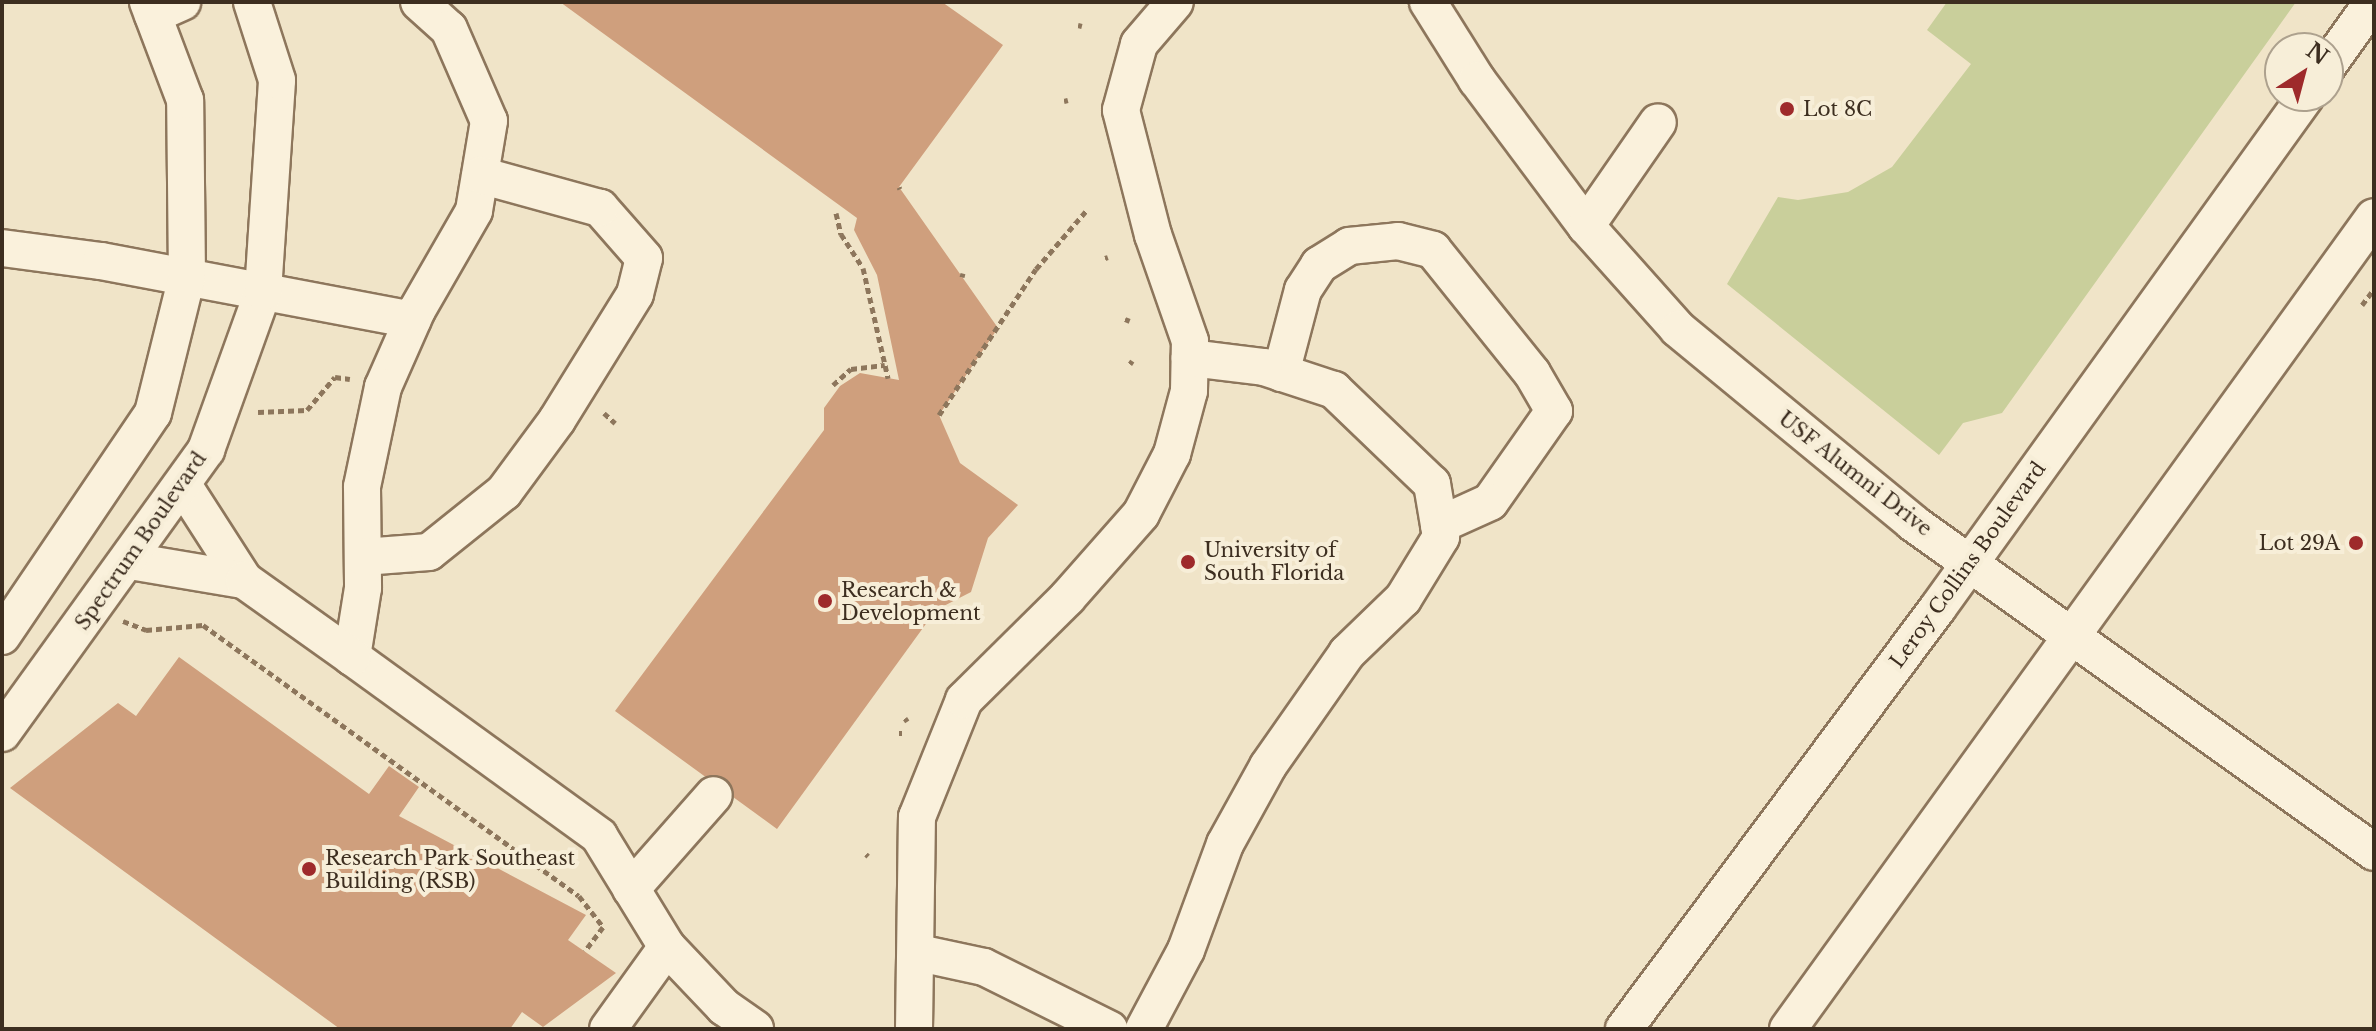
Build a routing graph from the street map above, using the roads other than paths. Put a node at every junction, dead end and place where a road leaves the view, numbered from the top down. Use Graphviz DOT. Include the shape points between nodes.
graph roads {
  1 [pos="252,2"];
  2 [pos="419,2"];
  3 [pos="1175,2"];
  4 [pos="1428,2"];
  5 [pos="2373,2"];
  6 [pos="161,6"];
  7 [pos="2344,43"];
  8 [pos="2295,112"];
  9 [pos="1658,122"];
  10 [pos="480,175"];
  11 [pos="2374,217"];
  12 [pos="1586,226"];
  13 [pos="2,248"];
  14 [pos="2362,262"];
  15 [pos="187,277"];
  16 [pos="263,292"];
  17 [pos="412,320"];
  18 [pos="1190,358"];
  19 [pos="1281,373"];
  20 [pos="183,485"];
  21 [pos="1439,525"];
  22 [pos="363,557"];
  23 [pos="130,561"];
  24 [pos="1971,563"];
  25 [pos="244,580"];
  26 [pos="2,636"];
  27 [pos="2071,637"];
  28 [pos="352,657"];
  29 [pos="2,733"];
  30 [pos="714,795"];
  31 [pos="2374,852"];
  32 [pos="631,889"];
  33 [pos="667,947"];
  34 [pos="919,953"];
  35 [pos="608,1029"];
  36 [pos="755,1029"];
  37 [pos="914,1029"];
  38 [pos="1109,1029"];
  39 [pos="1144,1029"];
  40 [pos="1624,1029"];
  41 [pos="1788,1029"];
  1 -- 16 [label="street, Spectrum Boulevard" via="277,80"];
  2 -- 10 [label="street" via="449,29 489,121"];
  3 -- 18 [label="street" via="1139,44 1121,110 1153,235 1190,341"];
  4 -- 12 [label="street, USF Alumni Drive" via="1477,80"];
  5 -- 7 [label="street"];
  6 -- 15 [label="street" via="185,100"];
  8 -- 24 [label="street, Leroy Collins Boulevard"];
  9 -- 12 [label="street"];
  10 -- 17 [label="street" via="474,211"];
  10 -- 22 [label="street" via="600,208 644,258 635,294 557,420 504,492 429,552"];
  11 -- 14 [label="street"];
  12 -- 24 [label="street, USF Alumni Drive" via="1678,329 1815,444"];
  13 -- 15 [label="street"];
  14 -- 27 [label="street"];
  15 -- 16 [label="street"];
  15 -- 26 [label="street" via="153,413"];
  16 -- 17 [label="street"];
  16 -- 20 [label="street, Spectrum Boulevard" via="206,450"];
  17 -- 22 [label="street" via="383,387 362,487"];
  18 -- 19 [label="street"];
  18 -- 34 [label="street" via="1189,391 1172,454 1151,499 1067,598 964,700 917,817"];
  19 -- 21 [label="street" via="1334,390 1386,435 1432,484"];
  19 -- 21 [label="street" via="1303,290 1319,265 1349,246 1398,241 1433,250 1532,373 1554,411 1490,502"];
  20 -- 23 [label="street, Spectrum Boulevard"];
  20 -- 25 [label="street"];
  21 -- 39 [label="street" via="1438,546 1403,599 1347,653 1268,766 1225,844 1186,950"];
  22 -- 28 [label="street"];
  23 -- 25 [label="street"];
  23 -- 29 [label="street, Spectrum Boulevard"];
  24 -- 27 [label="street, USF Alumni Drive"];
  24 -- 40 [label="street, Leroy Collins Boulevard"];
  25 -- 28 [label="street"];
  27 -- 31 [label="street, USF Alumni Drive"];
  27 -- 41 [label="street"];
  28 -- 32 [label="street" via="599,836"];
  30 -- 32 [label="street"];
  32 -- 33 [label="street"];
  33 -- 35 [label="street"];
  33 -- 36 [label="street" via="724,1007"];
  34 -- 37 [label="street"];
  34 -- 38 [label="street" via="984,967"];
}
